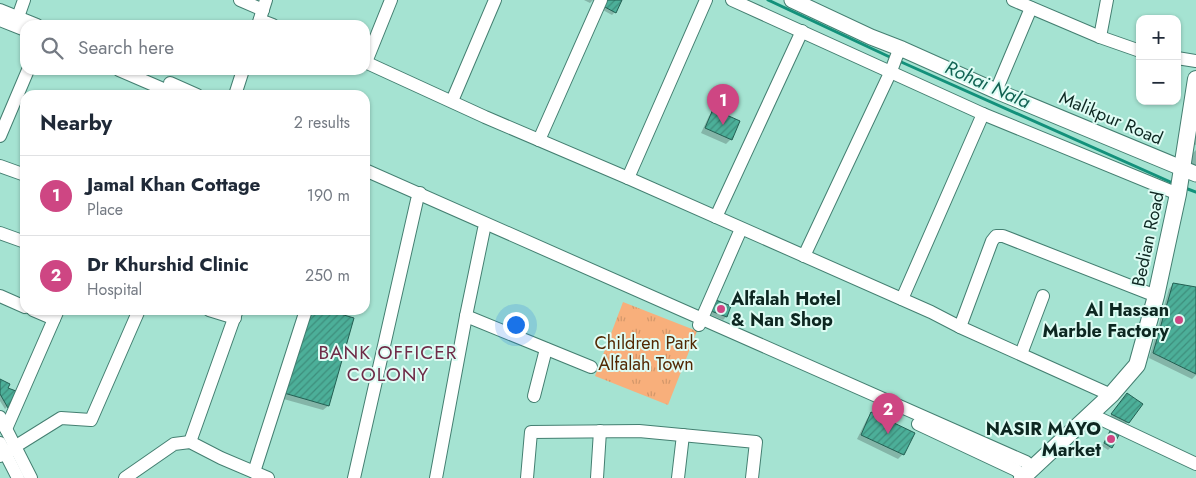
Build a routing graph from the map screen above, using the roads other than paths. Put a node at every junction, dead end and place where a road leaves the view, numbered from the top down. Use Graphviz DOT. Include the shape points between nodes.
graph roads {
  1 [pos="24,0"];
  2 [pos="240,0"];
  3 [pos="391,0"];
  4 [pos="495,0"];
  5 [pos="600,0"];
  6 [pos="706,0"];
  7 [pos="732,0"];
  8 [pos="792,0"];
  9 [pos="1107,0"];
  10 [pos="1022,3"];
  11 [pos="815,5"];
  12 [pos="0,10"];
  13 [pos="262,14"];
  14 [pos="18,17"];
  15 [pos="0,20"];
  16 [pos="25,20"];
  17 [pos="20,28"];
  18 [pos="802,31"];
  19 [pos="1100,37"];
  20 [pos="370,50"];
  21 [pos="1136,50"];
  22 [pos="1181,59"];
  23 [pos="896,60"];
  24 [pos="1196,61"];
  25 [pos="370,64"];
  26 [pos="26,75"];
  27 [pos="131,75"];
  28 [pos="151,75"];
  29 [pos="241,75"];
  30 [pos="1196,78"];
  31 [pos="165,90"];
  32 [pos="186,90"];
  33 [pos="237,90"];
  34 [pos="996,91"];
  35 [pos="452,101"];
  36 [pos="983,114"];
  37 [pos="0,136"];
  38 [pos="539,140"];
  39 [pos="0,166"];
  40 [pos="370,172"];
  41 [pos="20,173"];
  42 [pos="628,178"];
  43 [pos="370,180"];
  44 [pos="1183,180"];
  45 [pos="418,196"];
  46 [pos="716,217"];
  47 [pos="484,228"];
  48 [pos="741,229"];
  49 [pos="0,232"];
  50 [pos="20,240"];
  51 [pos="804,256"];
  52 [pos="0,296"];
  53 [pos="1043,296"];
  54 [pos="1156,296"];
  55 [pos="902,299"];
  56 [pos="20,305"];
  57 [pos="56,315"];
  58 [pos="137,315"];
  59 [pos="236,315"];
  60 [pos="304,315"];
  61 [pos="466,316"];
  62 [pos="700,322"];
  63 [pos="960,326"];
  64 [pos="546,349"];
  65 [pos="1021,354"];
  66 [pos="590,368"];
  67 [pos="1111,395"];
  68 [pos="534,396"];
  69 [pos="1090,414"];
  70 [pos="0,417"];
  71 [pos="6,428"];
  72 [pos="600,431"];
  73 [pos="683,435"];
  74 [pos="190,442"];
  75 [pos="5,450"];
  76 [pos="1196,464"];
  77 [pos="254,472"];
  78 [pos="1026,475"];
  79 [pos="18,478"];
  80 [pos="31,478"];
  81 [pos="125,478"];
  82 [pos="268,478"];
  83 [pos="354,478"];
  84 [pos="436,478"];
  85 [pos="527,478"];
  86 [pos="597,478"];
  87 [pos="678,478"];
  88 [pos="752,478"];
  1 -- 14 [label="street"];
  2 -- 13 [label="street"];
  3 -- 20 [label="street"];
  4 -- 35 [label="street"];
  5 -- 38 [label="street"];
  6 -- 42 [label="street"];
  7 -- 18 [label="street"];
  8 -- 11 [label="street, Malikpur Road"];
  9 -- 19 [label="street"];
  10 -- 19 [label="street"];
  10 -- 34 [label="street"];
  11 -- 23 [label="street, Malikpur Road" via="871,37"];
  12 -- 14 [label="street"];
  14 -- 16 [label="street"];
  15 -- 17 [label="street"];
  18 -- 23 [label="street"];
  18 -- 46 [label="street"];
  19 -- 21 [label="street"];
  22 -- 24 [label="street"];
  23 -- 34 [label="street, Malikpur Road"];
  23 -- 36 [label="street"];
  23 -- 51 [label="street"];
  25 -- 35 [label="street"];
  26 -- 37 [label="street"];
  27 -- 31 [label="street"];
  28 -- 32 [label="street"];
  29 -- 33 [label="street"];
  30 -- 44 [label="main road, Bedian Road"];
  34 -- 44 [label="street, Malikpur Road"];
  35 -- 38 [label="street"];
  36 -- 44 [label="street"];
  36 -- 55 [label="street"];
  38 -- 42 [label="street"];
  39 -- 41 [label="street"];
  40 -- 45 [label="street"];
  42 -- 46 [label="street"];
  43 -- 45 [label="street"];
  44 -- 54 [label="main road, Bedian Road"];
  45 -- 47 [label="street"];
  45 -- 62 [label="street"];
  45 -- 83 [label="street"];
  46 -- 48 [label="street"];
  47 -- 61 [label="street"];
  47 -- 62 [label="street"];
  48 -- 51 [label="street"];
  48 -- 62 [label="street"];
  49 -- 50 [label="street"];
  51 -- 55 [label="street"];
  52 -- 56 [label="street"];
  53 -- 65 [label="street"];
  54 -- 63 [label="street" via="996,236"];
  54 -- 67 [label="main road, Bedian Road" via="1137,365"];
  55 -- 63 [label="street"];
  57 -- 71 [label="street"];
  58 -- 75 [label="street" via="92,420 61,418"];
  59 -- 74 [label="street"];
  60 -- 77 [label="street"];
  61 -- 64 [label="street"];
  61 -- 84 [label="street"];
  62 -- 78 [label="street" via="810,374 966,441"];
  63 -- 65 [label="street"];
  64 -- 66 [label="street"];
  64 -- 68 [label="street"];
  65 -- 67 [label="street"];
  67 -- 69 [label="main road, Bedian Road"];
  69 -- 76 [label="street"];
  69 -- 78 [label="main road, Bedian Road"];
  70 -- 71 [label="street"];
  71 -- 75 [label="street"];
  72 -- 73 [label="street"];
  72 -- 85 [label="street" via="531,432"];
  72 -- 86 [label="street"];
  73 -- 87 [label="street"];
  73 -- 88 [label="street" via="756,442"];
  74 -- 77 [label="street"];
  74 -- 81 [label="street" via="174,444"];
  75 -- 79 [label="street"];
  75 -- 80 [label="street"];
  77 -- 82 [label="street"];
}
